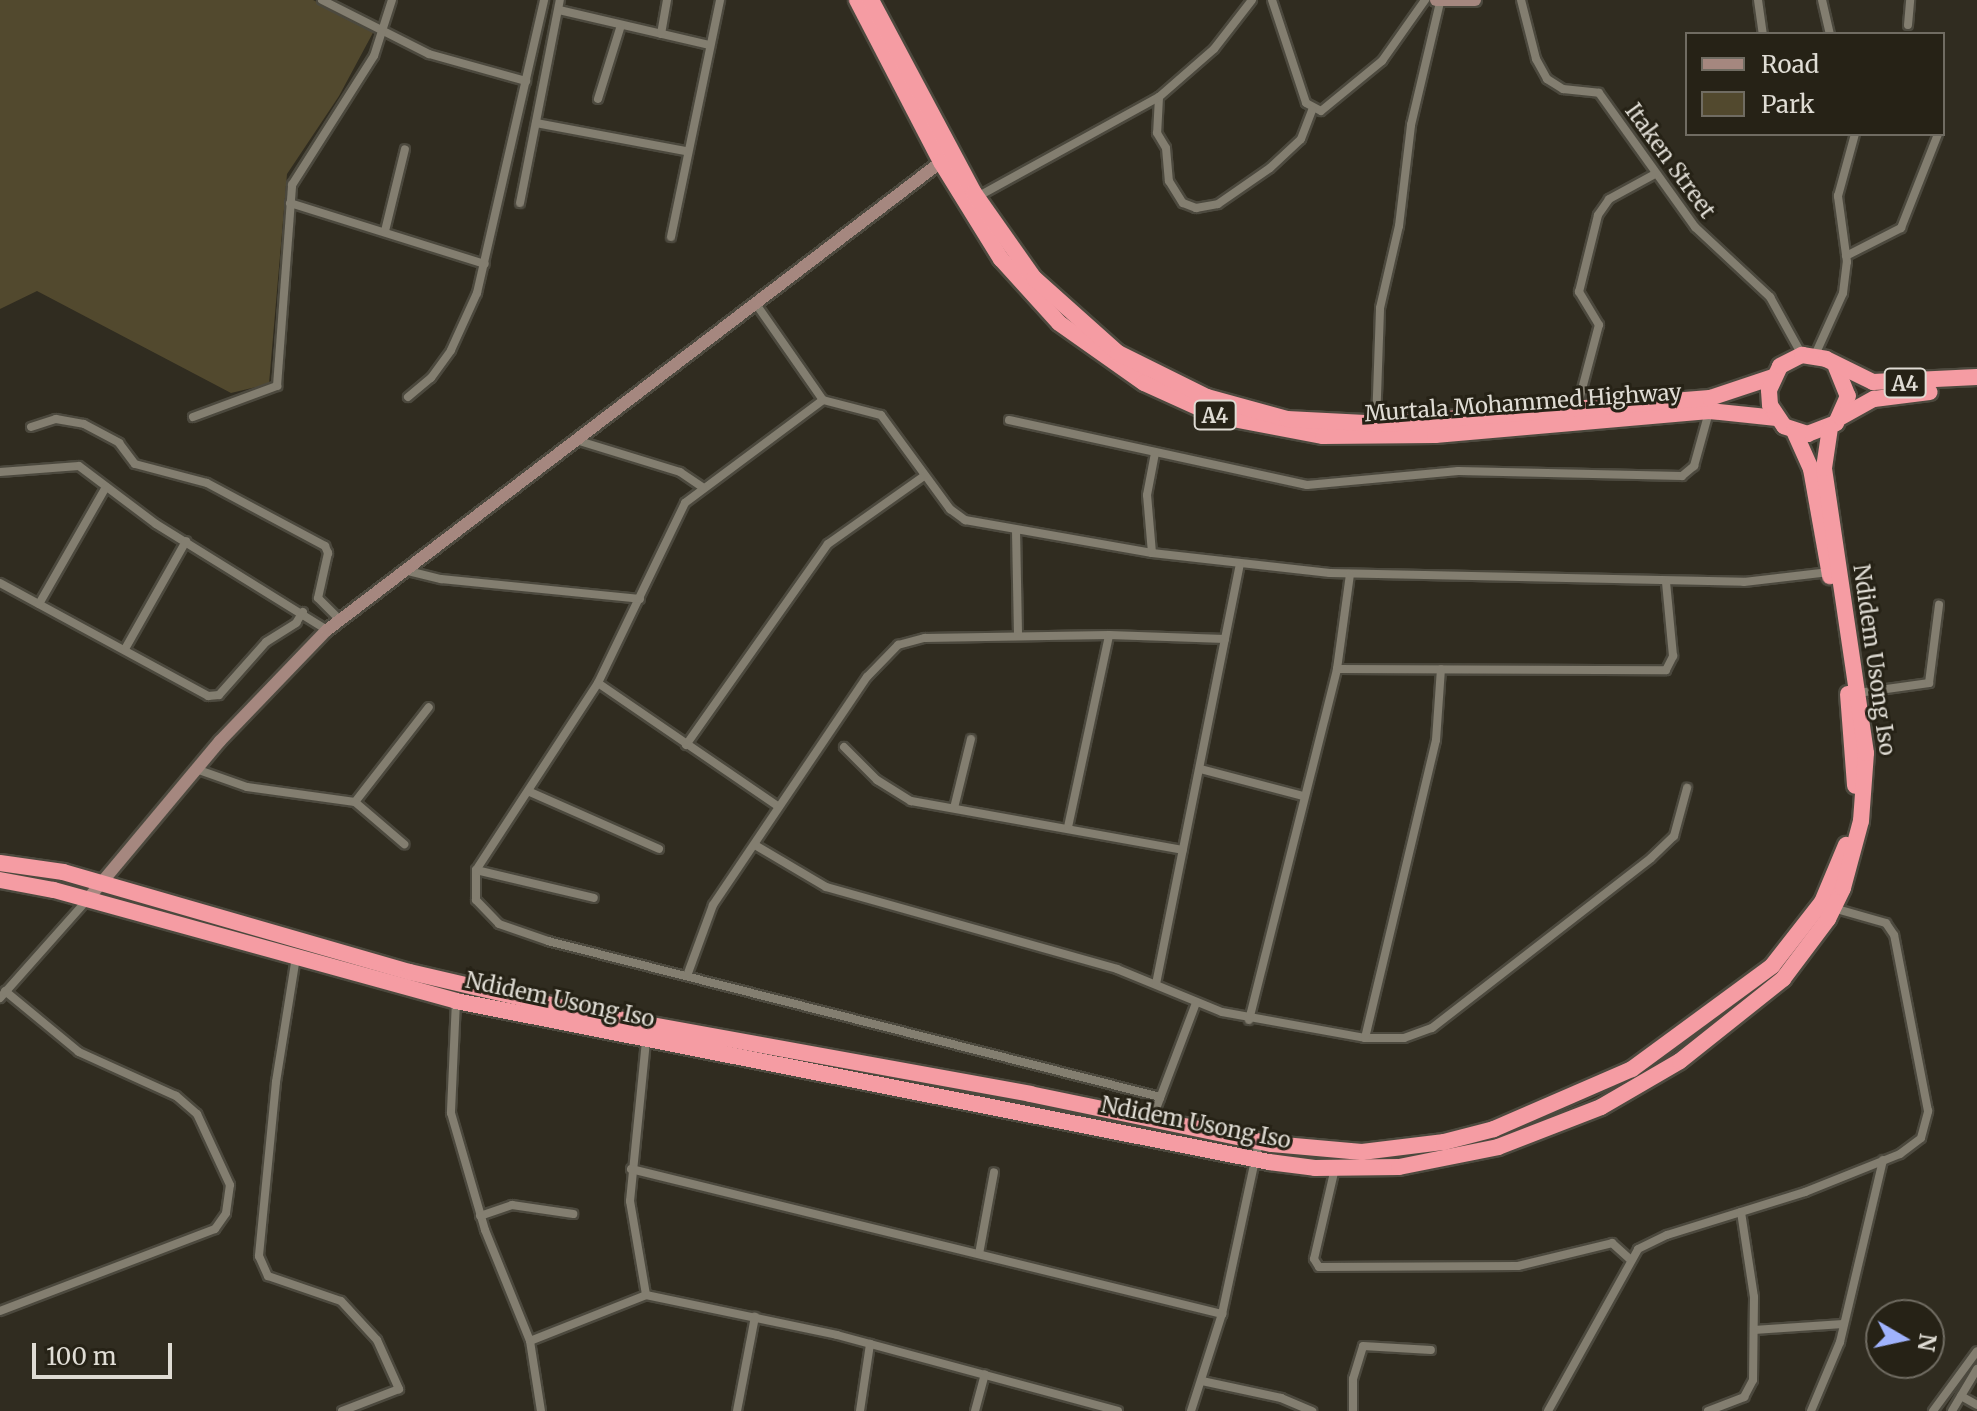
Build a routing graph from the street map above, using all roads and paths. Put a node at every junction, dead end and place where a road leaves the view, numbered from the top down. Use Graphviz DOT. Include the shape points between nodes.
graph roads {
  1 [pos="322,0"];
  2 [pos="392,0"];
  3 [pos="544,0"];
  4 [pos="667,0"];
  5 [pos="720,0"];
  6 [pos="857,0"];
  7 [pos="871,0"];
  8 [pos="1252,0"];
  9 [pos="1272,0"];
  10 [pos="1425,0"];
  11 [pos="1475,0"];
  12 [pos="1521,0"];
  13 [pos="1758,0"];
  14 [pos="1822,0"];
  15 [pos="1910,0"];
  16 [pos="1438,1"];
  17 [pos="560,5"];
  18 [pos="621,25"];
  19 [pos="1908,25"];
  20 [pos="1763,32"];
  21 [pos="1830,32"];
  22 [pos="383,34"];
  23 [pos="661,34"];
  24 [pos="710,45"];
  25 [pos="526,81"];
  26 [pos="1159,97"];
  27 [pos="598,99"];
  28 [pos="1312,110"];
  29 [pos="536,123"];
  30 [pos="1854,136"];
  31 [pos="1937,136"];
  32 [pos="405,149"];
  33 [pos="685,151"];
  34 [pos="941,162"];
  35 [pos="1655,174"];
  36 [pos="977,198"];
  37 [pos="290,203"];
  38 [pos="520,203"];
  39 [pos="385,231"];
  40 [pos="671,237"];
  41 [pos="1846,256"];
  42 [pos="485,264"];
  43 [pos="756,304"];
  44 [pos="1808,355"];
  45 [pos="1836,367"];
  46 [pos="1773,377"];
  47 [pos="1977,377"];
  48 [pos="1977,388"];
  49 [pos="408,397"];
  50 [pos="823,400"];
  51 [pos="1577,409"];
  52 [pos="1709,411"];
  53 [pos="193,417"];
  54 [pos="1777,418"];
  55 [pos="1009,420"];
  56 [pos="1835,422"];
  57 [pos="1376,424"];
  58 [pos="31,427"];
  59 [pos="1794,431"];
  60 [pos="575,440"];
  61 [pos="1155,453"];
  62 [pos="0,472"];
  63 [pos="924,476"];
  64 [pos="106,487"];
  65 [pos="702,487"];
  66 [pos="1016,530"];
  67 [pos="186,541"];
  68 [pos="1152,553"];
  69 [pos="1240,564"];
  70 [pos="403,569"];
  71 [pos="1829,572"];
  72 [pos="1350,574"];
  73 [pos="1666,582"];
  74 [pos="0,583"];
  75 [pos="640,599"];
  76 [pos="39,604"];
  77 [pos="1939,605"];
  78 [pos="303,612"];
  79 [pos="340,620"];
  80 [pos="327,630"];
  81 [pos="1109,635"];
  82 [pos="1018,636"];
  83 [pos="1225,639"];
  84 [pos="125,649"];
  85 [pos="1337,669"];
  86 [pos="1441,669"];
  87 [pos="598,683"];
  88 [pos="1858,693"];
  89 [pos="429,707"];
  90 [pos="971,739"];
  91 [pos="686,745"];
  92 [pos="844,747"];
  93 [pos="196,769"];
  94 [pos="1200,769"];
  95 [pos="1687,788"];
  96 [pos="530,792"];
  97 [pos="1303,796"];
  98 [pos="355,802"];
  99 [pos="779,807"];
  100 [pos="954,808"];
  101 [pos="1068,827"];
  102 [pos="404,844"];
  103 [pos="755,845"];
  104 [pos="659,849"];
  105 [pos="1183,850"];
  106 [pos="0,863"];
  107 [pos="476,870"];
  108 [pos="0,880"];
  109 [pos="100,883"];
  110 [pos="594,898"];
  111 [pos="87,900"];
  112 [pos="1828,905"];
  113 [pos="1803,943"];
  114 [pos="296,957"];
  115 [pos="688,973"];
  116 [pos="1156,984"];
  117 [pos="3,994"];
  118 [pos="456,1001"];
  119 [pos="1196,1003"];
  120 [pos="1249,1020"];
  121 [pos="1365,1038"];
  122 [pos="1676,1040"];
  123 [pos="646,1041"];
  124 [pos="1661,1073"];
  125 [pos="1160,1097"];
  126 [pos="1552,1108"];
  127 [pos="1152,1119"];
  128 [pos="1541,1132"];
  129 [pos="1146,1136"];
  130 [pos="1259,1142"];
  131 [pos="1316,1150"];
  132 [pos="1255,1159"];
  133 [pos="1883,1160"];
  134 [pos="1315,1168"];
  135 [pos="1335,1168"];
  136 [pos="631,1169"];
  137 [pos="994,1172"];
  138 [pos="1741,1212"];
  139 [pos="573,1214"];
  140 [pos="480,1216"];
  141 [pos="979,1254"];
  142 [pos="1631,1260"];
  143 [pos="646,1295"];
  144 [pos="0,1311"];
  145 [pos="1222,1314"];
  146 [pos="755,1317"];
  147 [pos="1843,1324"];
  148 [pos="1754,1330"];
  149 [pos="530,1341"];
  150 [pos="870,1344"];
  151 [pos="1431,1350"];
  152 [pos="1977,1351"];
  153 [pos="1977,1369"];
  154 [pos="985,1374"];
  155 [pos="1202,1381"];
  156 [pos="1961,1396"];
  157 [pos="1977,1405"];
  158 [pos="342,1411"];
  159 [pos="541,1411"];
  160 [pos="737,1411"];
  161 [pos="860,1411"];
  162 [pos="975,1411"];
  163 [pos="1118,1411"];
  164 [pos="1191,1411"];
  165 [pos="1312,1411"];
  166 [pos="1353,1411"];
  167 [pos="1548,1411"];
  168 [pos="1708,1411"];
  169 [pos="1811,1411"];
  170 [pos="1933,1411"];
  171 [pos="1952,1411"];
  1 -- 22 [label="street"];
  2 -- 22 [label="street"];
  3 -- 25 [label="street"];
  4 -- 23 [label="street"];
  5 -- 24 [label="street"];
  6 -- 34 [label="highway, Murtala Mohammed Highway / A4"];
  7 -- 36 [label="highway, Murtala Mohammed Highway / A4"];
  8 -- 26 [label="street" via="1214,49"];
  9 -- 28 [label="street"];
  10 -- 28 [label="street" via="1382,61 1338,102"];
  11 -- 16 [label="street"];
  12 -- 35 [label="street, Itaken Street" via="1536,59 1547,79 1557,88 1599,93"];
  13 -- 20 [label="street"];
  14 -- 21 [label="street"];
  15 -- 19 [label="street"];
  16 -- 57 [label="street" via="1380,308"];
  17 -- 18 [label="street"];
  17 -- 29 [label="street"];
  18 -- 23 [label="street"];
  18 -- 27 [label="street"];
  22 -- 25 [label="street" via="429,54"];
  22 -- 37 [label="street" via="367,70 301,166"];
  23 -- 24 [label="street"];
  24 -- 33 [label="street"];
  25 -- 42 [label="street"];
  26 -- 28 [label="street" via="1157,133 1166,148 1169,181 1183,203 1196,208 1241,191 1282,159 1301,139"];
  26 -- 36 [label="street"];
  29 -- 33 [label="street"];
  29 -- 38 [label="street"];
  30 -- 41 [label="street" via="1838,196"];
  31 -- 41 [label="street" via="1901,228"];
  32 -- 39 [label="street"];
  33 -- 40 [label="street"];
  34 -- 43 [label="street"];
  34 -- 52 [label="highway, Murtala Mohammed Highway / A4" via="1001,259 1059,323 1144,383 1217,416 1323,436 1378,438"];
  35 -- 44 [label="street, Itaken Street" via="1695,227 1770,297"];
  35 -- 51 [label="street" via="1609,199 1598,215 1579,292 1599,325"];
  36 -- 57 [label="highway, Murtala Mohammed Highway / A4" via="1053,300 1118,353 1174,383 1248,410 1307,421"];
  37 -- 39 [label="street"];
  37 -- 53 [label="street" via="277,386"];
  39 -- 42 [label="street"];
  41 -- 44 [label="street" via="1838,313"];
  42 -- 49 [label="street" via="451,350 431,378"];
  43 -- 50 [label="street"];
  43 -- 60 [label="street"];
  44 -- 45 [label="highway, A4"];
  44 -- 46 [label="highway, A4"];
  45 -- 47 [label="highway, A4" via="1890,383"];
  45 -- 56 [label="highway" via="1848,396"];
  46 -- 51 [label="highway, Murtala Mohammed Highway / A4" via="1710,398"];
  46 -- 54 [label="highway" via="1770,405"];
  48 -- 56 [label="highway, A4" via="1892,395"];
  50 -- 63 [label="street" via="881,415"];
  50 -- 65 [label="street"];
  51 -- 57 [label="highway, Murtala Mohammed Highway / A4"];
  52 -- 54 [label="highway, Murtala Mohammed Highway / A4"];
  52 -- 61 [label="street" via="1694,466 1682,476 1458,471 1294,485"];
  54 -- 59 [label="highway"];
  55 -- 61 [label="street"];
  56 -- 59 [label="highway, A4" via="1808,434"];
  56 -- 88 [label="highway, Ndidem Usong Iso" via="1824,468"];
  58 -- 79 [label="street" via="56,419 84,424 119,443 135,464 207,483 325,546 319,602"];
  59 -- 71 [label="highway, Ndidem Usong Iso" via="1811,469"];
  60 -- 65 [label="street" via="680,472"];
  60 -- 70 [label="street"];
  61 -- 68 [label="street" via="1147,495"];
  62 -- 64 [label="street" via="73,464"];
  63 -- 66 [label="street" via="957,517"];
  63 -- 91 [label="street" via="822,551"];
  64 -- 67 [label="street"];
  64 -- 76 [label="street"];
  65 -- 75 [label="street" via="677,515"];
  66 -- 68 [label="street"];
  66 -- 82 [label="street"];
  67 -- 78 [label="street"];
  67 -- 84 [label="street"];
  68 -- 69 [label="street"];
  69 -- 72 [label="street"];
  69 -- 83 [label="street"];
  70 -- 75 [label="street" via="441,579"];
  70 -- 79 [label="street"];
  71 -- 73 [label="street" via="1744,582"];
  71 -- 112 [label="highway, Ndidem Usong Iso" via="1855,781 1845,851"];
  72 -- 73 [label="street"];
  72 -- 85 [label="street"];
  73 -- 86 [label="street" via="1673,656 1666,670"];
  74 -- 76 [label="street"];
  75 -- 87 [label="street"];
  76 -- 84 [label="street"];
  77 -- 88 [label="street" via="1929,683"];
  78 -- 80 [label="street"];
  78 -- 84 [label="street" via="213,696"];
  79 -- 80 [label="street"];
  80 -- 93 [label="street"];
  81 -- 82 [label="street"];
  81 -- 83 [label="street"];
  81 -- 101 [label="street"];
  82 -- 99 [label="street" via="925,638 898,645 867,677"];
  83 -- 94 [label="street"];
  85 -- 86 [label="street"];
  85 -- 97 [label="street"];
  86 -- 121 [label="street" via="1436,740"];
  87 -- 91 [label="street"];
  87 -- 96 [label="street"];
  88 -- 112 [label="highway, Ndidem Usong Iso" via="1866,753 1863,810 1854,857"];
  89 -- 98 [label="street"];
  90 -- 100 [label="street"];
  91 -- 99 [label="street"];
  92 -- 100 [label="street" via="897,796"];
  93 -- 98 [label="street" via="247,787"];
  93 -- 109 [label="street"];
  94 -- 97 [label="street"];
  94 -- 105 [label="street"];
  95 -- 121 [label="street" via="1674,836 1597,904 1432,1028 1404,1038"];
  96 -- 104 [label="street"];
  96 -- 107 [label="street"];
  97 -- 120 [label="street"];
  98 -- 102 [label="street"];
  99 -- 103 [label="street"];
  100 -- 101 [label="street"];
  101 -- 105 [label="street"];
  103 -- 115 [label="street" via="713,905"];
  103 -- 116 [label="street" via="826,887"];
  105 -- 116 [label="street"];
  106 -- 109 [label="highway, Ndidem Usong Iso"];
  107 -- 110 [label="street"];
  107 -- 115 [label="street" via="476,900 499,924"];
  108 -- 111 [label="highway, Ndidem Usong Iso"];
  109 -- 111 [label="street"];
  109 -- 127 [label="highway, Ndidem Usong Iso" via="410,972 591,1014"];
  111 -- 114 [label="highway, Ndidem Usong Iso"];
  111 -- 117 [label="street"];
  112 -- 113 [label="highway, Ndidem Usong Iso"];
  112 -- 133 [label="street" via="1890,928 1920,1063 1928,1111 1925,1130 1913,1146"];
  113 -- 122 [label="highway, Ndidem Usong Iso"];
  113 -- 124 [label="highway, Ndidem Usong Iso" via="1749,1008"];
  114 -- 118 [label="highway, Ndidem Usong Iso"];
  114 -- 158 [label="street" via="276,1082 259,1256 268,1276 341,1301 377,1340 399,1389"];
  115 -- 125 [label="street" via="933,1042"];
  116 -- 119 [label="street"];
  117 -- 144 [label="street" via="79,1052 145,1080 197,1114 230,1185 226,1213 215,1229"];
  118 -- 123 [label="highway, Ndidem Usong Iso"];
  118 -- 140 [label="street" via="451,1113"];
  119 -- 120 [label="street"];
  119 -- 125 [label="street"];
  120 -- 121 [label="street"];
  122 -- 124 [label="highway"];
  122 -- 126 [label="highway, Ndidem Usong Iso" via="1632,1069"];
  123 -- 129 [label="highway, Ndidem Usong Iso"];
  123 -- 136 [label="street"];
  124 -- 128 [label="highway, Ndidem Usong Iso" via="1601,1107"];
  125 -- 127 [label="street"];
  126 -- 128 [label="highway"];
  126 -- 131 [label="highway, Ndidem Usong Iso" via="1444,1142 1362,1152"];
  127 -- 129 [label="street"];
  127 -- 130 [label="highway, Ndidem Usong Iso"];
  128 -- 135 [label="highway, Ndidem Usong Iso" via="1447,1159"];
  129 -- 132 [label="highway, Ndidem Usong Iso"];
  130 -- 131 [label="highway, Ndidem Usong Iso"];
  130 -- 132 [label="street"];
  131 -- 134 [label="highway"];
  132 -- 134 [label="highway, Ndidem Usong Iso"];
  132 -- 145 [label="street"];
  133 -- 138 [label="street"];
  133 -- 147 [label="street"];
  134 -- 135 [label="highway, Ndidem Usong Iso"];
  135 -- 142 [label="street" via="1314,1259 1319,1267 1518,1266 1612,1243"];
  136 -- 141 [label="street"];
  136 -- 143 [label="street" via="632,1226"];
  137 -- 141 [label="street"];
  138 -- 142 [label="street" via="1645,1244"];
  138 -- 148 [label="street"];
  139 -- 140 [label="street" via="512,1205"];
  140 -- 149 [label="street"];
  141 -- 145 [label="street"];
  142 -- 167 [label="street" via="1596,1332"];
  143 -- 146 [label="street"];
  143 -- 149 [label="street"];
  145 -- 155 [label="street"];
  146 -- 150 [label="street"];
  146 -- 160 [label="street"];
  147 -- 148 [label="street"];
  147 -- 169 [label="street"];
  148 -- 168 [label="street" via="1749,1392"];
  149 -- 159 [label="street"];
  150 -- 154 [label="street"];
  150 -- 161 [label="street"];
  151 -- 166 [label="street" via="1363,1346 1353,1379"];
  152 -- 170 [label="street"];
  153 -- 156 [label="street"];
  154 -- 162 [label="street"];
  154 -- 163 [label="street"];
  155 -- 164 [label="street"];
  155 -- 165 [label="street" via="1281,1398"];
  156 -- 157 [label="street"];
  156 -- 171 [label="street"];
}
